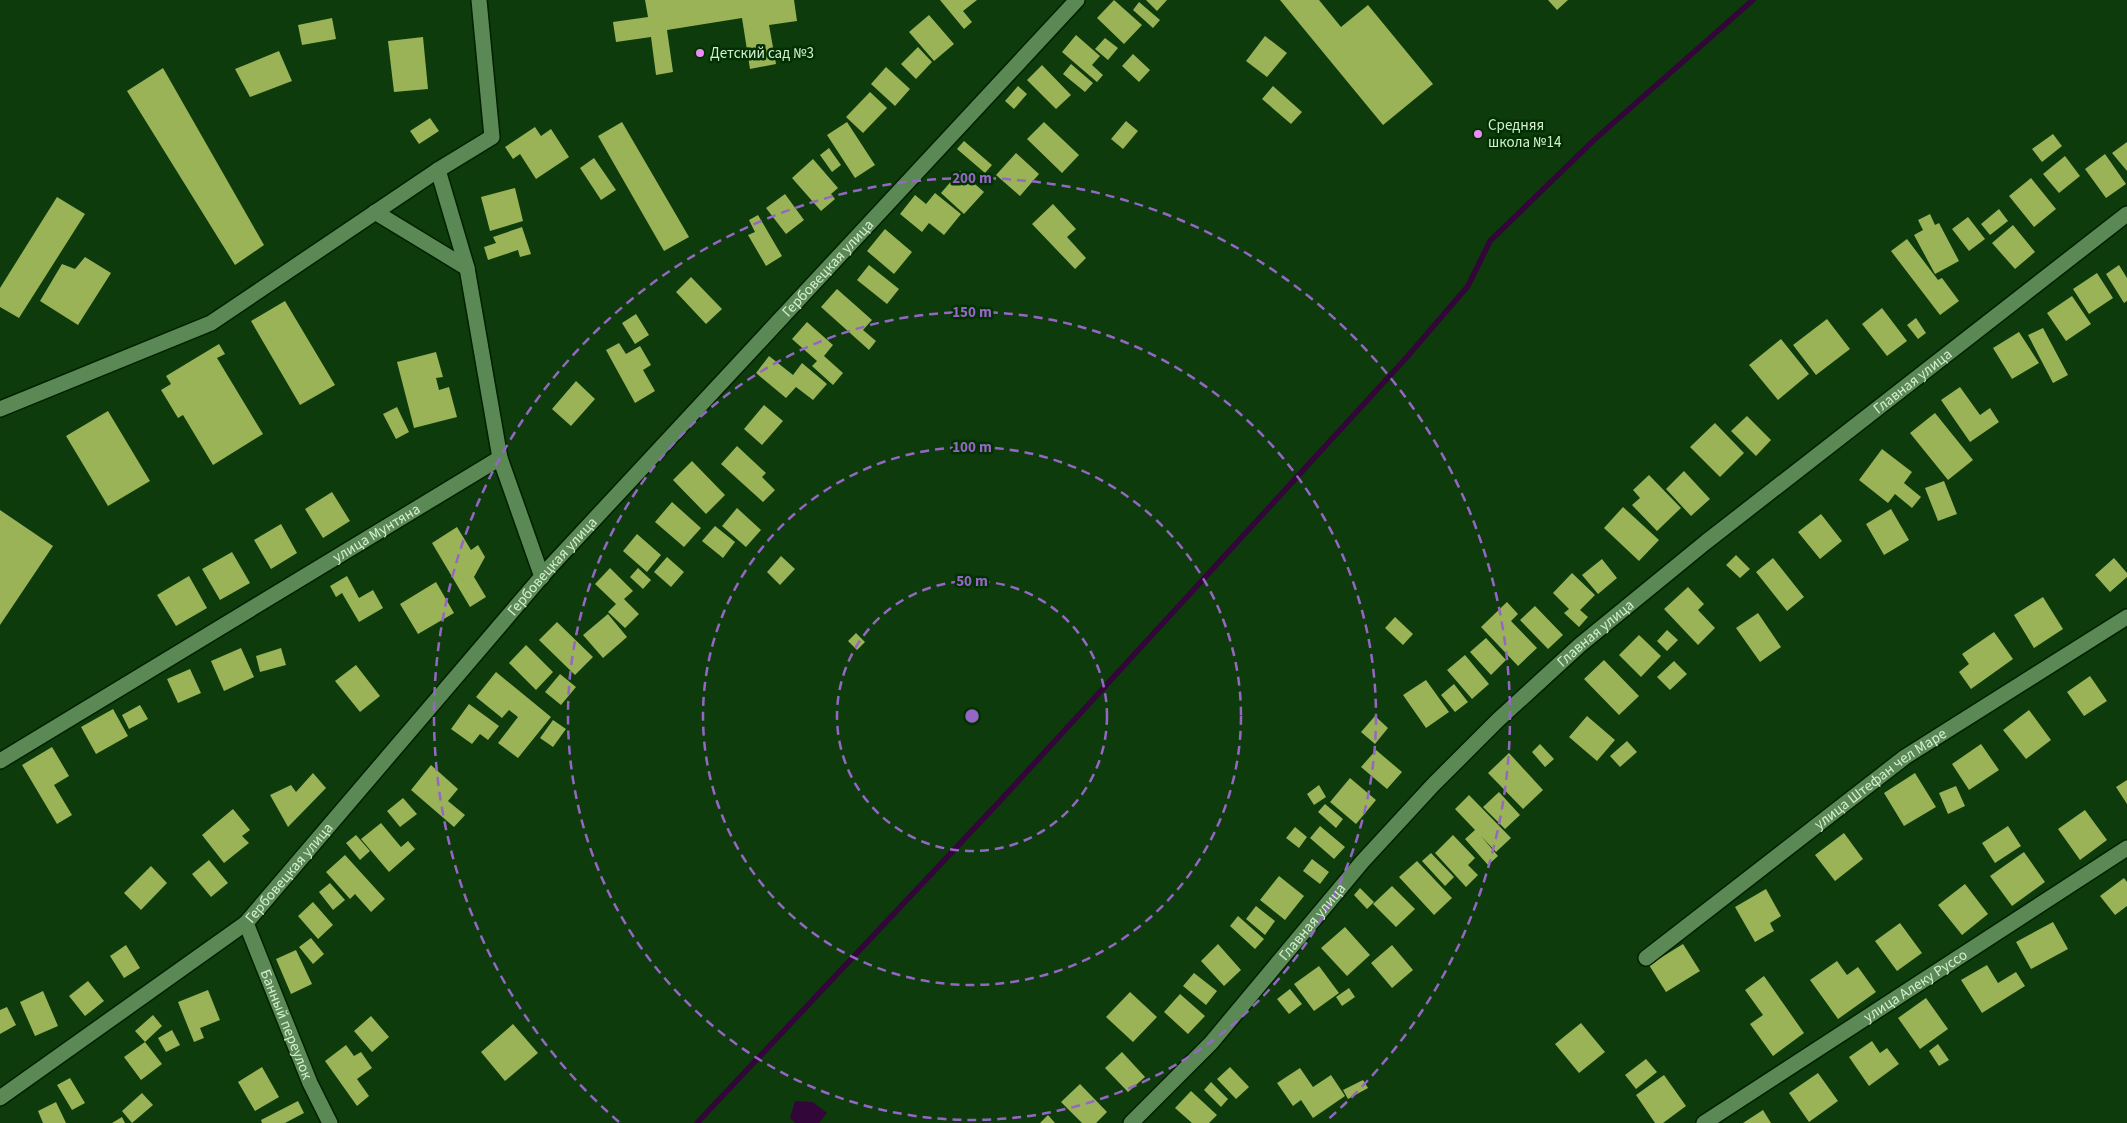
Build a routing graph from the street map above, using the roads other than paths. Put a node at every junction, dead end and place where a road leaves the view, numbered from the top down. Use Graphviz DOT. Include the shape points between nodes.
graph roads {
  1 [pos="479,0"];
  2 [pos="1078,0"];
  3 [pos="438,170"];
  4 [pos="375,212"];
  5 [pos="2127,214"];
  6 [pos="467,268"];
  7 [pos="0,409"];
  8 [pos="500,458"];
  9 [pos="542,577"];
  10 [pos="2127,617"];
  11 [pos="0,761"];
  12 [pos="2127,848"];
  13 [pos="246,923"];
  14 [pos="1646,958"];
  15 [pos="0,1098"];
  16 [pos="330,1123"];
  17 [pos="1131,1123"];
  18 [pos="1704,1123"];
  1 -- 3 [label="street" via="492,137"];
  2 -- 9 [label="street, Гербовецкая улица"];
  3 -- 4 [label="street"];
  3 -- 6 [label="street"];
  4 -- 6 [label="street"];
  4 -- 7 [label="street" via="211,323"];
  5 -- 17 [label="street, Главная улица" via="1706,542 1573,651 1433,785 1362,862 1211,1044"];
  6 -- 8 [label="street"];
  8 -- 9 [label="street"];
  8 -- 11 [label="street, улица Мунтяна"];
  9 -- 13 [label="street, Гербовецкая улица"];
  10 -- 14 [label="street, улица Штефан чел Маре" via="1905,757"];
  12 -- 18 [label="street, улица Алеку Руссо"];
  13 -- 15 [label="street, Гербовецкая улица"];
  13 -- 16 [label="street, Банный переулок" via="310,1083"];
}
